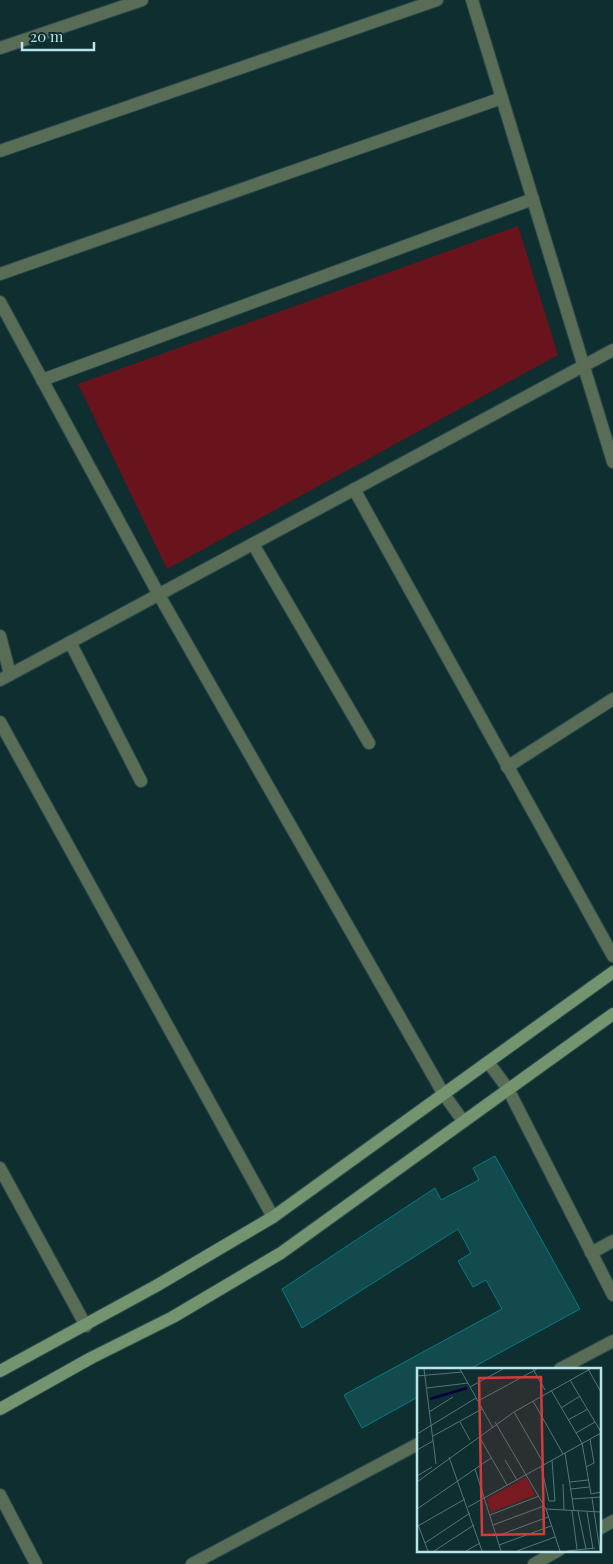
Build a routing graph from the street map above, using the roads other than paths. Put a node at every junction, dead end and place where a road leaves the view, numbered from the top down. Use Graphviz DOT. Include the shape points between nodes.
graph roads {
  1 [pos="142,0"];
  2 [pos="437,0"];
  3 [pos="472,0"];
  4 [pos="0,48"];
  5 [pos="502,98"];
  6 [pos="0,151"];
  7 [pos="533,199"];
  8 [pos="0,274"];
  9 [pos="0,302"];
  10 [pos="613,350"];
  11 [pos="584,365"];
  12 [pos="42,380"];
  13 [pos="613,462"];
  14 [pos="354,489"];
  15 [pos="253,544"];
  16 [pos="158,594"];
  17 [pos="0,636"];
  18 [pos="70,642"];
  19 [pos="5,677"];
  20 [pos="613,699"];
  21 [pos="0,722"];
  22 [pos="369,743"];
  23 [pos="507,767"];
  24 [pos="141,781"];
  25 [pos="613,956"];
  26 [pos="613,972"];
  27 [pos="613,1014"];
  28 [pos="488,1062"];
  29 [pos="508,1090"];
  30 [pos="443,1093"];
  31 [pos="463,1121"];
  32 [pos="0,1168"];
  33 [pos="273,1217"];
  34 [pos="613,1241"];
  35 [pos="591,1254"];
  36 [pos="613,1296"];
  37 [pos="86,1326"];
  38 [pos="613,1341"];
  39 [pos="562,1368"];
  40 [pos="0,1371"];
  41 [pos="0,1409"];
  42 [pos="417,1445"];
  43 [pos="0,1495"];
  44 [pos="613,1521"];
  45 [pos="600,1528"];
  46 [pos="556,1552"];
  47 [pos="36,1564"];
  48 [pos="192,1564"];
  49 [pos="534,1564"];
  1 -- 4 [label="street"];
  2 -- 6 [label="street"];
  3 -- 5 [label="street"];
  5 -- 7 [label="street"];
  5 -- 8 [label="street"];
  7 -- 11 [label="street"];
  7 -- 12 [label="street"];
  9 -- 12 [label="street"];
  10 -- 11 [label="street"];
  11 -- 13 [label="street"];
  11 -- 14 [label="street"];
  12 -- 16 [label="street"];
  14 -- 15 [label="street"];
  14 -- 23 [label="street"];
  15 -- 16 [label="street"];
  15 -- 22 [label="street"];
  16 -- 18 [label="street"];
  16 -- 30 [label="street"];
  17 -- 19 [label="street"];
  18 -- 19 [label="street"];
  18 -- 24 [label="street"];
  20 -- 23 [label="street"];
  21 -- 33 [label="street"];
  23 -- 25 [label="street"];
  26 -- 28 [label="main road"];
  27 -- 29 [label="main road"];
  28 -- 29 [label="street"];
  28 -- 30 [label="main road"];
  29 -- 31 [label="main road"];
  29 -- 35 [label="street"];
  30 -- 31 [label="street"];
  30 -- 33 [label="main road"];
  31 -- 41 [label="main road" via="281,1252 173,1317"];
  32 -- 37 [label="street"];
  33 -- 37 [label="main road"];
  34 -- 35 [label="street"];
  35 -- 36 [label="street"];
  37 -- 40 [label="main road"];
  38 -- 39 [label="street"];
  42 -- 48 [label="street"];
  43 -- 47 [label="street"];
  44 -- 45 [label="street"];
  46 -- 49 [label="street"];
}
